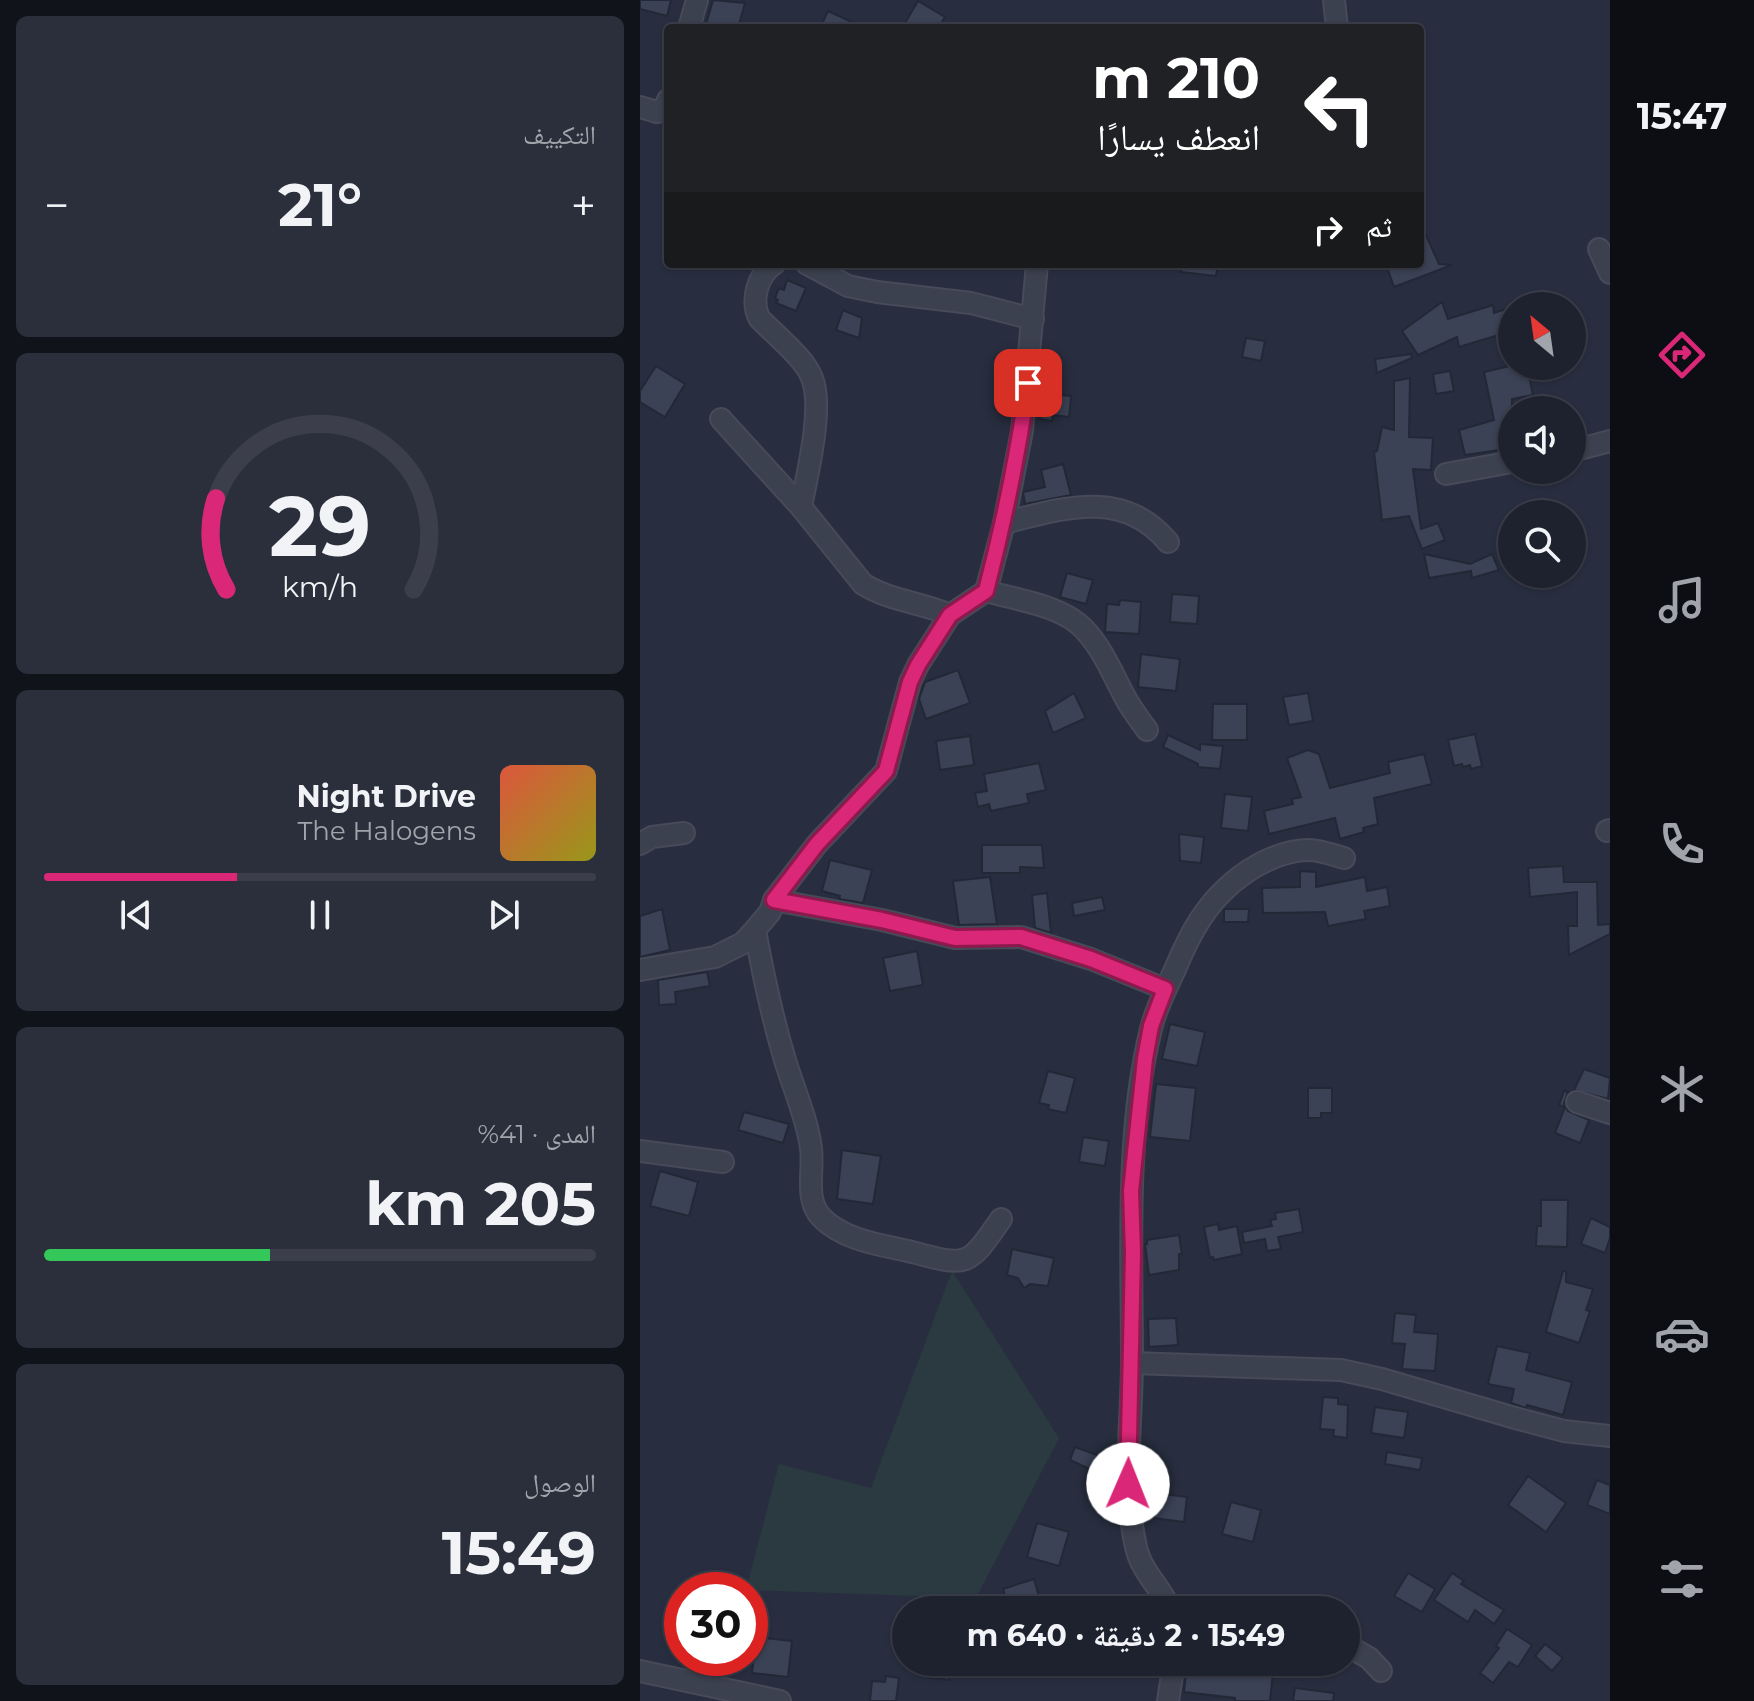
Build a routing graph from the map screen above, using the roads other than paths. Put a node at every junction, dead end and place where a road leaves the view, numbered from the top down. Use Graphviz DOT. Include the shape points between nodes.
graph roads {
  1 [pos="697,0"];
  2 [pos="1334,0"];
  3 [pos="690,24"];
  4 [pos="1337,24"];
  5 [pos="640,107"];
  6 [pos="664,108"];
  7 [pos="1599,249"];
  8 [pos="768,268"];
  9 [pos="814,268"];
  10 [pos="1037,268"];
  11 [pos="1610,273"];
  12 [pos="1033,319"];
  13 [pos="721,419"];
  14 [pos="1610,441"];
  15 [pos="1586,447"];
  16 [pos="1498,465"];
  17 [pos="1446,474"];
  18 [pos="801,507"];
  19 [pos="1004,523"];
  20 [pos="1168,542"];
  21 [pos="986,591"];
  22 [pos="950,615"];
  23 [pos="1147,730"];
  24 [pos="684,833"];
  25 [pos="640,844"];
  26 [pos="1344,858"];
  27 [pos="774,900"];
  28 [pos="755,930"];
  29 [pos="640,970"];
  30 [pos="1165,989"];
  31 [pos="1577,1102"];
  32 [pos="1610,1113"];
  33 [pos="640,1151"];
  34 [pos="723,1162"];
  35 [pos="1001,1219"];
  36 [pos="1132,1363"];
  37 [pos="1610,1436"];
  38 [pos="1162,1596"];
  39 [pos="1360,1653"];
  40 [pos="640,1671"];
  41 [pos="1381,1671"];
  42 [pos="1172,1676"];
  43 [pos="780,1701"];
  44 [pos="1168,1701"];
  1 -- 3 [label="street"];
  2 -- 4 [label="street"];
  5 -- 6 [label="street" via="657,112"];
  7 -- 11 [label="street"];
  8 -- 18 [label="street" via="755,311 802,362 816,391"];
  9 -- 12 [label="street" via="848,286 971,303"];
  10 -- 12 [label="street"];
  12 -- 19 [label="street" via="1022,431"];
  13 -- 18 [label="street"];
  14 -- 15 [label="street"];
  16 -- 17 [label="street"];
  18 -- 22 [label="street" via="863,584"];
  19 -- 20 [label="street" via="1095,505 1135,514 1154,524"];
  19 -- 21 [label="street"];
  21 -- 22 [label="street"];
  21 -- 23 [label="street" via="1038,605 1083,628"];
  22 -- 27 [label="street" via="910,682 886,771 817,844"];
  24 -- 25 [label="street"];
  26 -- 30 [label="street" via="1309,850 1257,865 1238,878 1204,910"];
  27 -- 28 [label="street"];
  27 -- 30 [label="street" via="955,938 1021,937"];
  28 -- 29 [label="street" via="743,943 715,957"];
  28 -- 35 [label="street" via="774,1024 807,1123 814,1207 823,1219 852,1235 943,1262 965,1260"];
  30 -- 36 [label="street" via="1151,1026 1135,1145"];
  31 -- 32 [label="street"];
  33 -- 34 [label="street"];
  36 -- 37 [label="street" via="1341,1370 1527,1422"];
  36 -- 38 [label="street" via="1131,1518 1136,1550"];
  39 -- 41 [label="street"];
  40 -- 43 [label="street"];
  42 -- 44 [label="street"];
}
